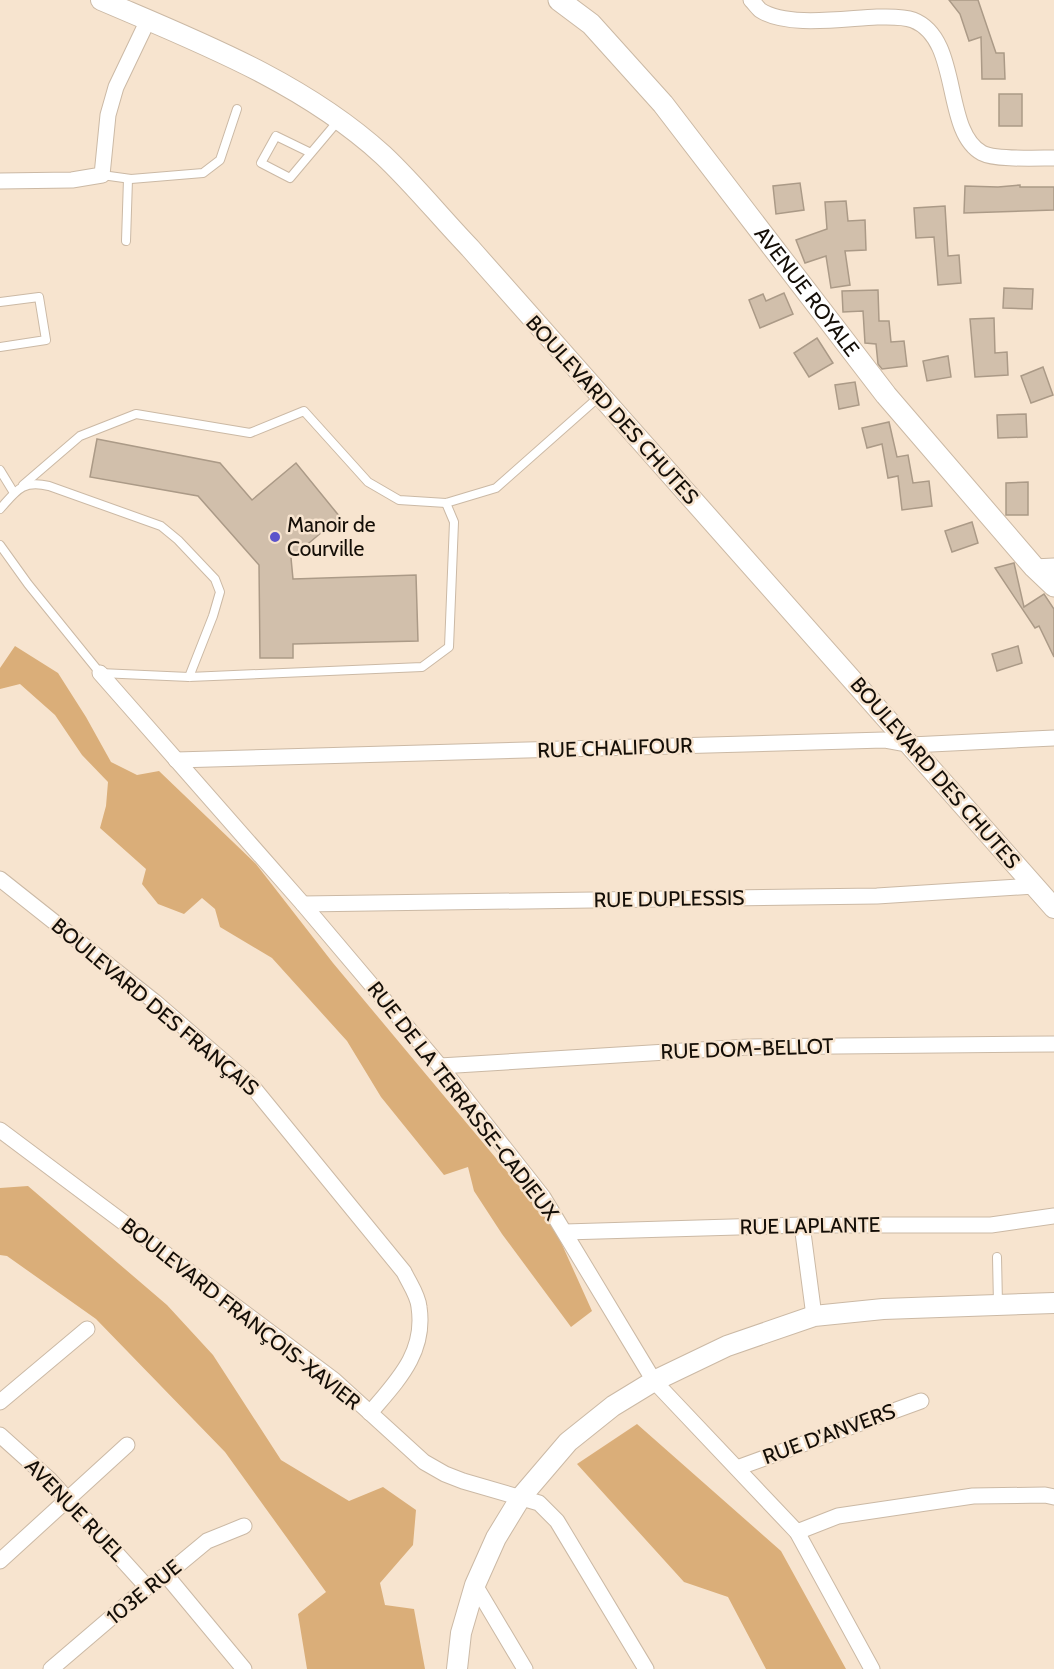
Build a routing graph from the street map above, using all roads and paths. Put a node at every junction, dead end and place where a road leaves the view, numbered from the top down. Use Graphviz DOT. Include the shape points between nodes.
graph roads {
  1 [pos="101,0"];
  2 [pos="559,0"];
  3 [pos="751,0"];
  4 [pos="148,20"];
  5 [pos="237,110"];
  6 [pos="339,120"];
  7 [pos="311,153"];
  8 [pos="1054,158"];
  9 [pos="102,175"];
  10 [pos="128,179"];
  11 [pos="0,181"];
  12 [pos="126,241"];
  13 [pos="0,302"];
  14 [pos="0,347"];
  15 [pos="600,396"];
  16 [pos="0,470"];
  17 [pos="23,485"];
  18 [pos="14,493"];
  19 [pos="446,503"];
  20 [pos="0,509"];
  21 [pos="0,546"];
  22 [pos="1044,567"];
  23 [pos="1054,586"];
  24 [pos="100,673"];
  25 [pos="189,676"];
  26 [pos="1054,738"];
  27 [pos="911,745"];
  28 [pos="176,760"];
  29 [pos="0,879"];
  30 [pos="1034,886"];
  31 [pos="303,904"];
  32 [pos="1054,908"];
  33 [pos="1054,1044"];
  34 [pos="440,1066"];
  35 [pos="0,1130"];
  36 [pos="1054,1216"];
  37 [pos="802,1225"];
  38 [pos="565,1232"];
  39 [pos="997,1257"];
  40 [pos="1054,1303"];
  41 [pos="998,1305"];
  42 [pos="814,1316"];
  43 [pos="87,1329"];
  44 [pos="654,1381"];
  45 [pos="921,1401"];
  46 [pos="0,1402"];
  47 [pos="370,1413"];
  48 [pos="0,1435"];
  49 [pos="127,1445"];
  50 [pos="737,1468"];
  51 [pos="521,1497"];
  52 [pos="1054,1497"];
  53 [pos="68,1500"];
  54 [pos="244,1526"];
  55 [pos="797,1532"];
  56 [pos="0,1561"];
  57 [pos="166,1575"];
  58 [pos="475,1585"];
  59 [pos="147,1587"];
  60 [pos="238,1667"];
  61 [pos="51,1669"];
  62 [pos="457,1669"];
  63 [pos="525,1669"];
  64 [pos="646,1669"];
  65 [pos="872,1669"];
  1 -- 4 [label="street, BOULEVARD DES CHUTES"];
  2 -- 22 [label="main road, AVENUE ROYALE" via="591,24 663,104 886,395"];
  3 -- 8 [label="street" via="761,10 782,18 914,20 932,33 944,57 971,145 983,154"];
  4 -- 6 [label="street, BOULEVARD DES CHUTES" via="274,78"];
  4 -- 9 [label="street" via="116,87 108,115"];
  5 -- 10 [label="lane" via="220,159 203,173"];
  6 -- 7 [label="lane"];
  6 -- 15 [label="street, BOULEVARD DES CHUTES" via="383,155"];
  7 -- 7 [label="lane" via="290,178 261,163 276,136"];
  9 -- 10 [label="lane"];
  9 -- 11 [label="street" via="72,180"];
  10 -- 12 [label="lane"];
  13 -- 14 [label="lane" via="39,297 46,340"];
  15 -- 19 [label="lane" via="496,488"];
  15 -- 27 [label="street, BOULEVARD DES CHUTES"];
  16 -- 18 [label="lane"];
  17 -- 18 [label="lane"];
  17 -- 19 [label="lane" via="80,436 136,414 250,433 304,411 368,482 399,500"];
  17 -- 25 [label="lane" via="49,486 161,526 214,579 220,592"];
  18 -- 20 [label="lane"];
  19 -- 25 [label="lane" via="454,522 449,647 422,667"];
  21 -- 24 [label="lane"];
  22 -- 23 [label="main road, AVENUE ROYALE"];
  24 -- 25 [label="lane"];
  24 -- 28 [label="street, RUE DE LA TERRASSE-CADIEUX"];
  26 -- 27 [label="street, RUE CHALIFOUR"];
  27 -- 28 [label="street, RUE CHALIFOUR" via="884,740"];
  27 -- 30 [label="street, BOULEVARD DES CHUTES"];
  28 -- 31 [label="street, RUE DE LA TERRASSE-CADIEUX"];
  29 -- 47 [label="street, BOULEVARD DES FRANÇAIS" via="155,1002 252,1086 404,1272 419,1305 420,1335 406,1370"];
  30 -- 31 [label="street, RUE DUPLESSIS" via="877,896"];
  30 -- 32 [label="street, BOULEVARD DES CHUTES"];
  31 -- 34 [label="street, RUE DE LA TERRASSE-CADIEUX"];
  33 -- 34 [label="street, RUE DOM-BELLOT" via="748,1047"];
  34 -- 38 [label="street, RUE DE LA TERRASSE-CADIEUX" via="543,1197"];
  35 -- 47 [label="street, BOULEVARD FRANÇOIS-XAVIER" via="334,1380"];
  36 -- 37 [label="street, RUE LAPLANTE" via="991,1225"];
  37 -- 38 [label="street, RUE LAPLANTE"];
  37 -- 42 [label="street"];
  38 -- 44 [label="street, RUE DE LA TERRASSE-CADIEUX"];
  39 -- 41 [label="lane"];
  40 -- 41 [label="street"];
  41 -- 42 [label="street"];
  42 -- 44 [label="street" via="727,1346"];
  43 -- 46 [label="street"];
  44 -- 50 [label="street, RUE DE LA TERRASSE-CADIEUX"];
  44 -- 51 [label="street" via="613,1406 568,1442"];
  45 -- 50 [label="street, RUE D'ANVERS"];
  47 -- 51 [label="street, BOULEVARD FRANÇOIS-XAVIER" via="424,1462 445,1474"];
  48 -- 53 [label="street, AVENUE RUEL"];
  49 -- 53 [label="street"];
  50 -- 55 [label="street, RUE DE LA TERRASSE-CADIEUX"];
  51 -- 58 [label="street" via="496,1538"];
  51 -- 64 [label="street, BOULEVARD FRANÇOIS-XAVIER" via="539,1503 557,1521"];
  52 -- 55 [label="street" via="973,1496 838,1516"];
  53 -- 56 [label="street"];
  53 -- 59 [label="street, AVENUE RUEL"];
  54 -- 57 [label="street, 103E RUE" via="207,1540"];
  55 -- 65 [label="street, RUE DE LA TERRASSE-CADIEUX"];
  57 -- 59 [label="street, 103E RUE"];
  57 -- 60 [label="street"];
  58 -- 62 [label="street" via="461,1633"];
  58 -- 63 [label="street"];
  59 -- 61 [label="street, 103E RUE"];
}
